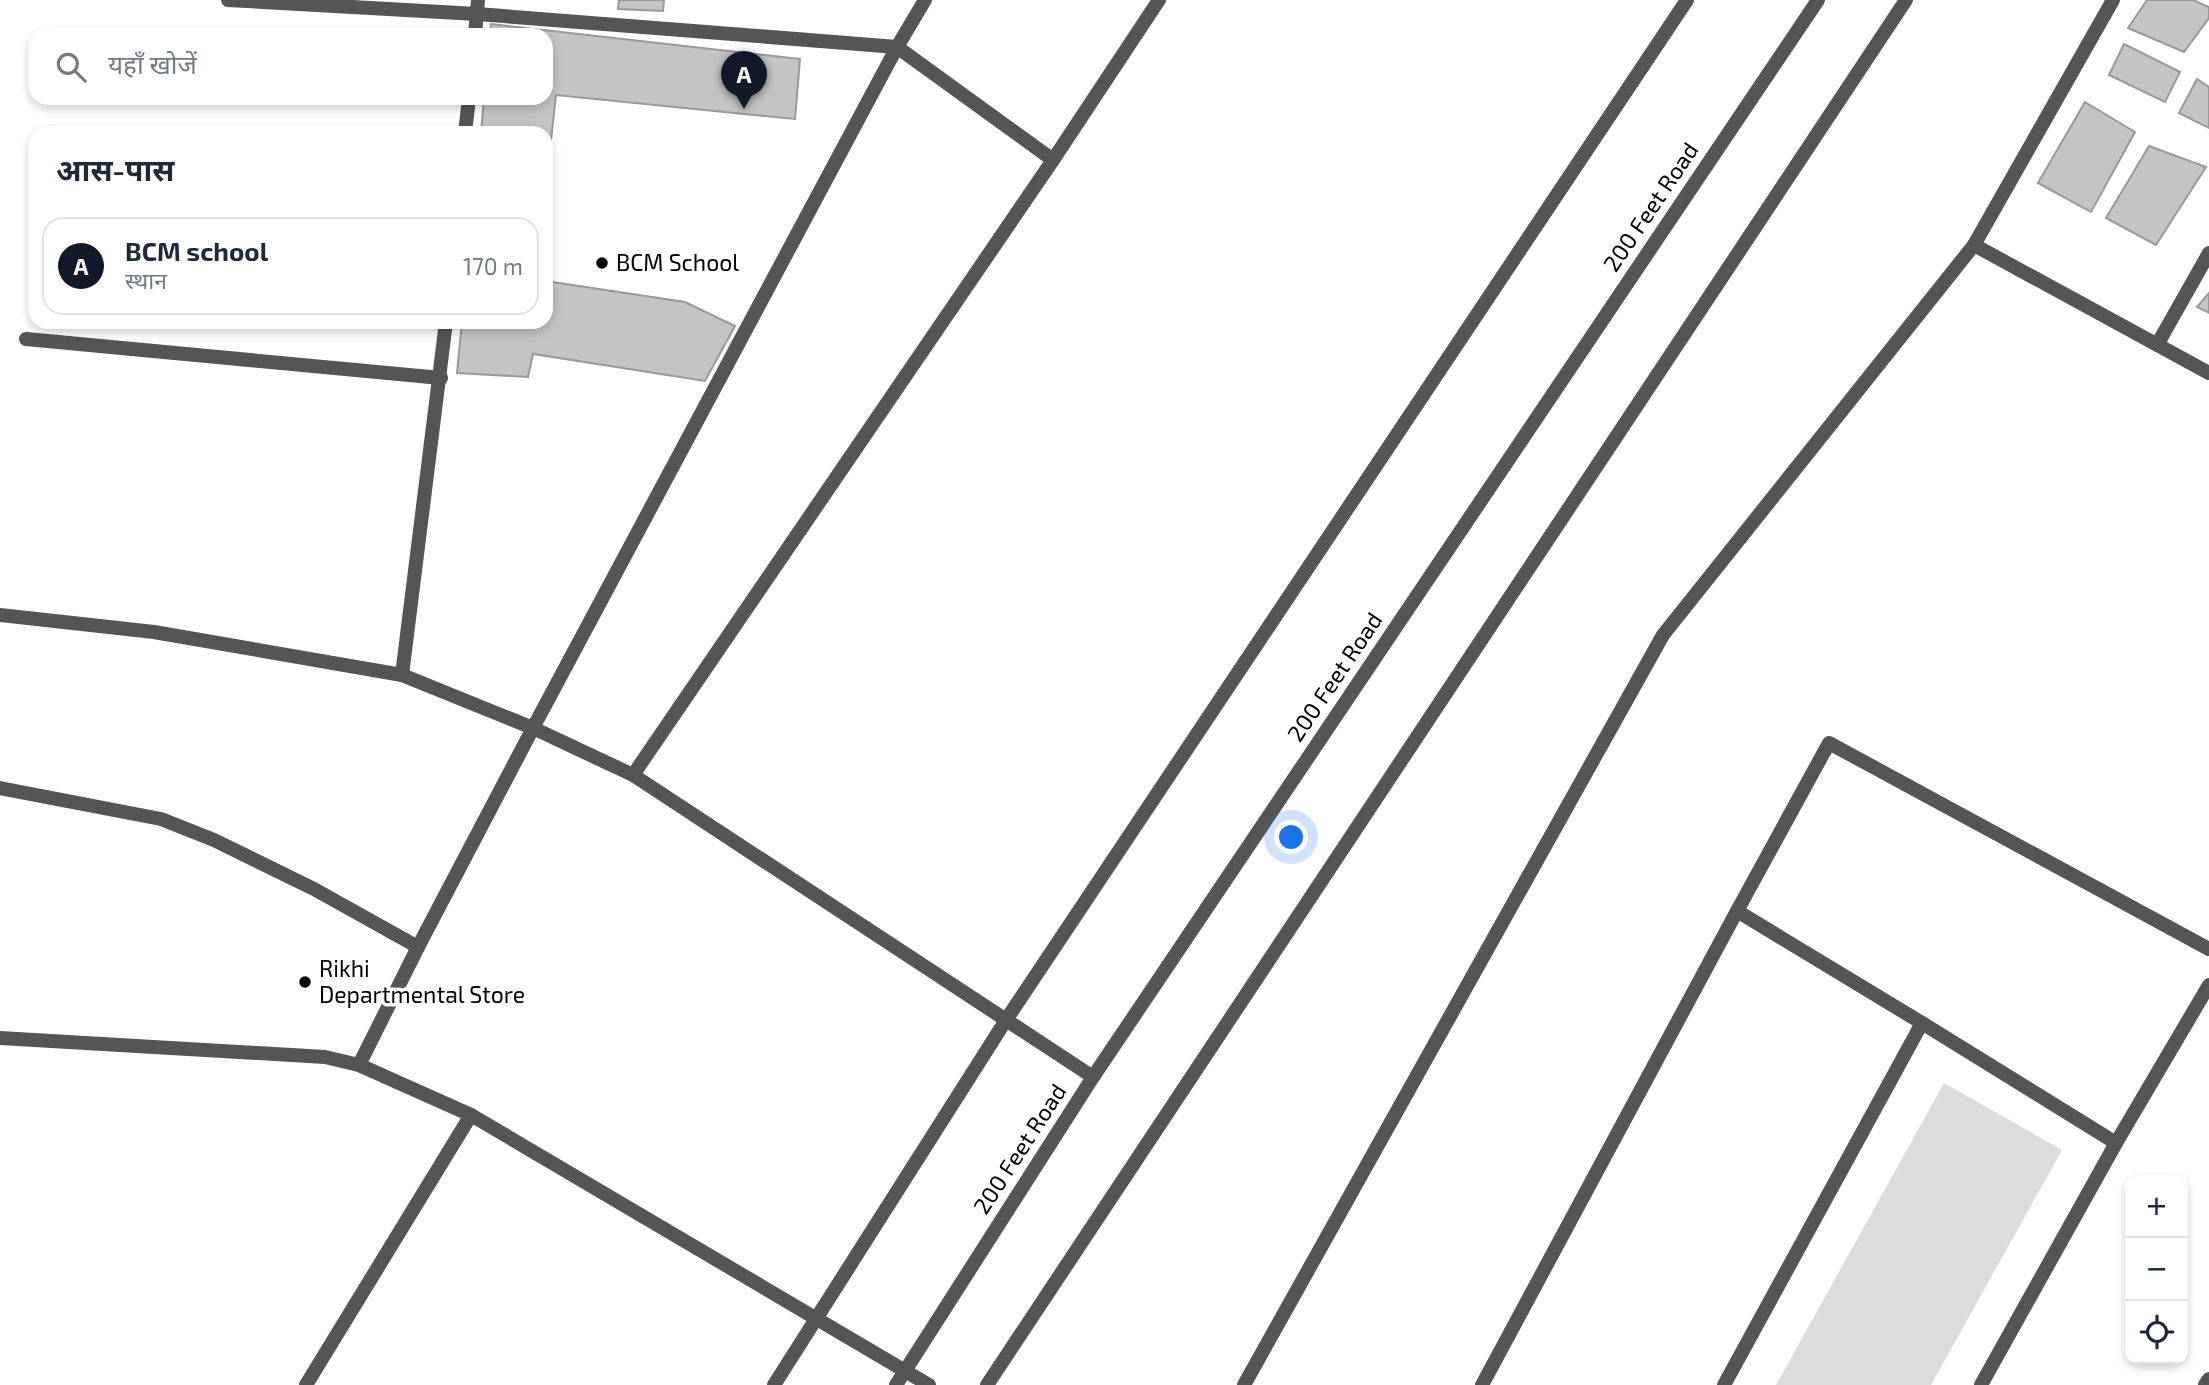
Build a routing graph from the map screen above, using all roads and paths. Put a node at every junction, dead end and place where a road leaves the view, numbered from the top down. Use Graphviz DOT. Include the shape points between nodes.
graph roads {
  1 [pos="228,0"];
  2 [pos="925,0"];
  3 [pos="1159,0"];
  4 [pos="1687,0"];
  5 [pos="1818,0"];
  6 [pos="1906,0"];
  7 [pos="2113,0"];
  8 [pos="477,7"];
  9 [pos="476,28"];
  10 [pos="897,47"];
  11 [pos="467,105"];
  12 [pos="466,126"];
  13 [pos="1053,160"];
  14 [pos="1974,245"];
  15 [pos="2209,253"];
  16 [pos="445,329"];
  17 [pos="26,340"];
  18 [pos="2157,345"];
  19 [pos="2209,373"];
  20 [pos="441,378"];
  21 [pos="0,615"];
  22 [pos="402,675"];
  23 [pos="533,728"];
  24 [pos="633,775"];
  25 [pos="0,788"];
  26 [pos="1737,911"];
  27 [pos="418,947"];
  28 [pos="2209,949"];
  29 [pos="2209,985"];
  30 [pos="1006,1020"];
  31 [pos="1922,1023"];
  32 [pos="0,1038"];
  33 [pos="359,1065"];
  34 [pos="1093,1076"];
  35 [pos="471,1115"];
  36 [pos="2116,1143"];
  37 [pos="816,1317"];
  38 [pos="905,1370"];
  39 [pos="2209,1379"];
  40 [pos="306,1385"];
  41 [pos="774,1385"];
  42 [pos="896,1385"];
  43 [pos="929,1385"];
  44 [pos="987,1385"];
  45 [pos="1244,1385"];
  46 [pos="1482,1385"];
  47 [pos="1724,1385"];
  48 [pos="1981,1385"];
  49 [pos="2205,1385"];
  1 -- 8 [label="street"];
  2 -- 10 [label="street"];
  3 -- 13 [label="street"];
  4 -- 30 [label="street"];
  5 -- 34 [label="street, 200 Feet Road"];
  6 -- 44 [label="street"];
  7 -- 14 [label="street"];
  8 -- 9 [label="street"];
  8 -- 10 [label="street"];
  10 -- 13 [label="street"];
  10 -- 23 [label="street"];
  11 -- 12 [label="street"];
  13 -- 24 [label="street"];
  14 -- 18 [label="street"];
  14 -- 45 [label="street" via="1662,635"];
  15 -- 18 [label="street"];
  16 -- 20 [label="street"];
  17 -- 20 [label="street"];
  18 -- 19 [label="street"];
  20 -- 22 [label="street"];
  21 -- 22 [label="street" via="154,632"];
  22 -- 23 [label="street"];
  23 -- 24 [label="street"];
  23 -- 27 [label="street"];
  24 -- 30 [label="street"];
  25 -- 27 [label="street" via="161,819 236,850"];
  26 -- 28 [label="street" via="1829,743"];
  26 -- 31 [label="street"];
  26 -- 46 [label="street"];
  27 -- 33 [label="street"];
  29 -- 36 [label="street"];
  30 -- 34 [label="street"];
  30 -- 37 [label="street"];
  31 -- 36 [label="street"];
  31 -- 47 [label="street"];
  32 -- 33 [label="street" via="325,1057"];
  33 -- 35 [label="street"];
  34 -- 38 [label="street, 200 Feet Road"];
  35 -- 37 [label="street"];
  35 -- 40 [label="street"];
  36 -- 48 [label="street"];
  37 -- 38 [label="street"];
  37 -- 41 [label="street"];
  38 -- 42 [label="street, 200 Feet Road"];
  38 -- 43 [label="street"];
  39 -- 49 [label="street"];
}
